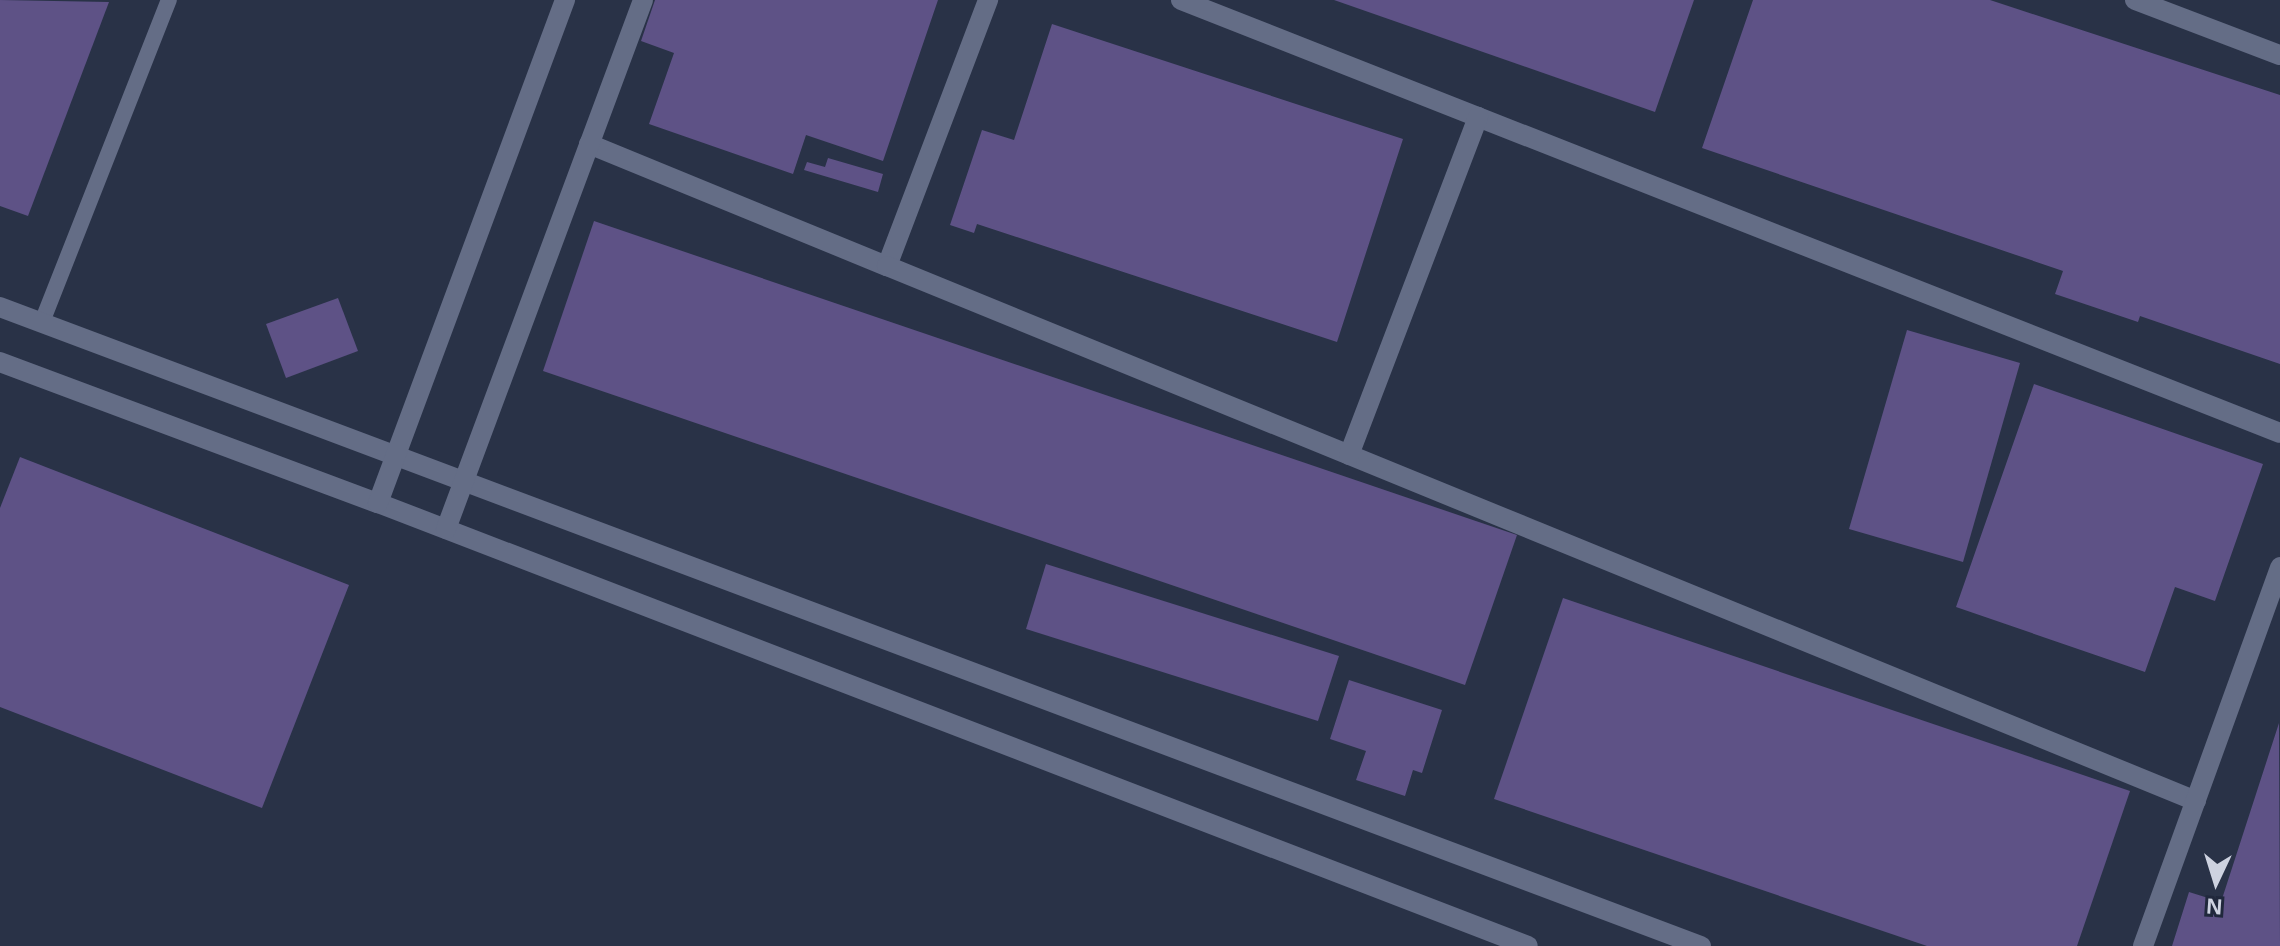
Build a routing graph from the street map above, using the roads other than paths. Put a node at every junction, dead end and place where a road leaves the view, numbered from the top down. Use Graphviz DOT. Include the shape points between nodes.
graph roads {
  1 [pos="169,0"];
  2 [pos="565,0"];
  3 [pos="643,0"];
  4 [pos="988,0"];
  5 [pos="1181,0"];
  6 [pos="2135,0"];
  7 [pos="2280,55"];
  8 [pos="1478,117"];
  9 [pos="589,144"];
  10 [pos="887,266"];
  11 [pos="0,307"];
  12 [pos="42,322"];
  13 [pos="0,362"];
  14 [pos="2280,433"];
  15 [pos="395,455"];
  16 [pos="1349,455"];
  17 [pos="464,481"];
  18 [pos="378,503"];
  19 [pos="446,529"];
  20 [pos="2280,567"];
  21 [pos="2196,801"];
  22 [pos="1528,946"];
  23 [pos="1701,946"];
  24 [pos="2143,946"];
  1 -- 12 [label="lane"];
  2 -- 15 [label="street"];
  3 -- 9 [label="street"];
  4 -- 10 [label="street"];
  5 -- 8 [label="street"];
  6 -- 7 [label="street"];
  8 -- 14 [label="street"];
  8 -- 16 [label="street"];
  9 -- 10 [label="street"];
  9 -- 17 [label="street"];
  10 -- 16 [label="street"];
  11 -- 12 [label="street"];
  12 -- 15 [label="street"];
  13 -- 18 [label="street"];
  15 -- 17 [label="street"];
  15 -- 18 [label="street"];
  16 -- 21 [label="street"];
  17 -- 19 [label="street"];
  17 -- 23 [label="street"];
  18 -- 19 [label="street"];
  19 -- 22 [label="street"];
  20 -- 21 [label="street"];
  21 -- 24 [label="street"];
}
